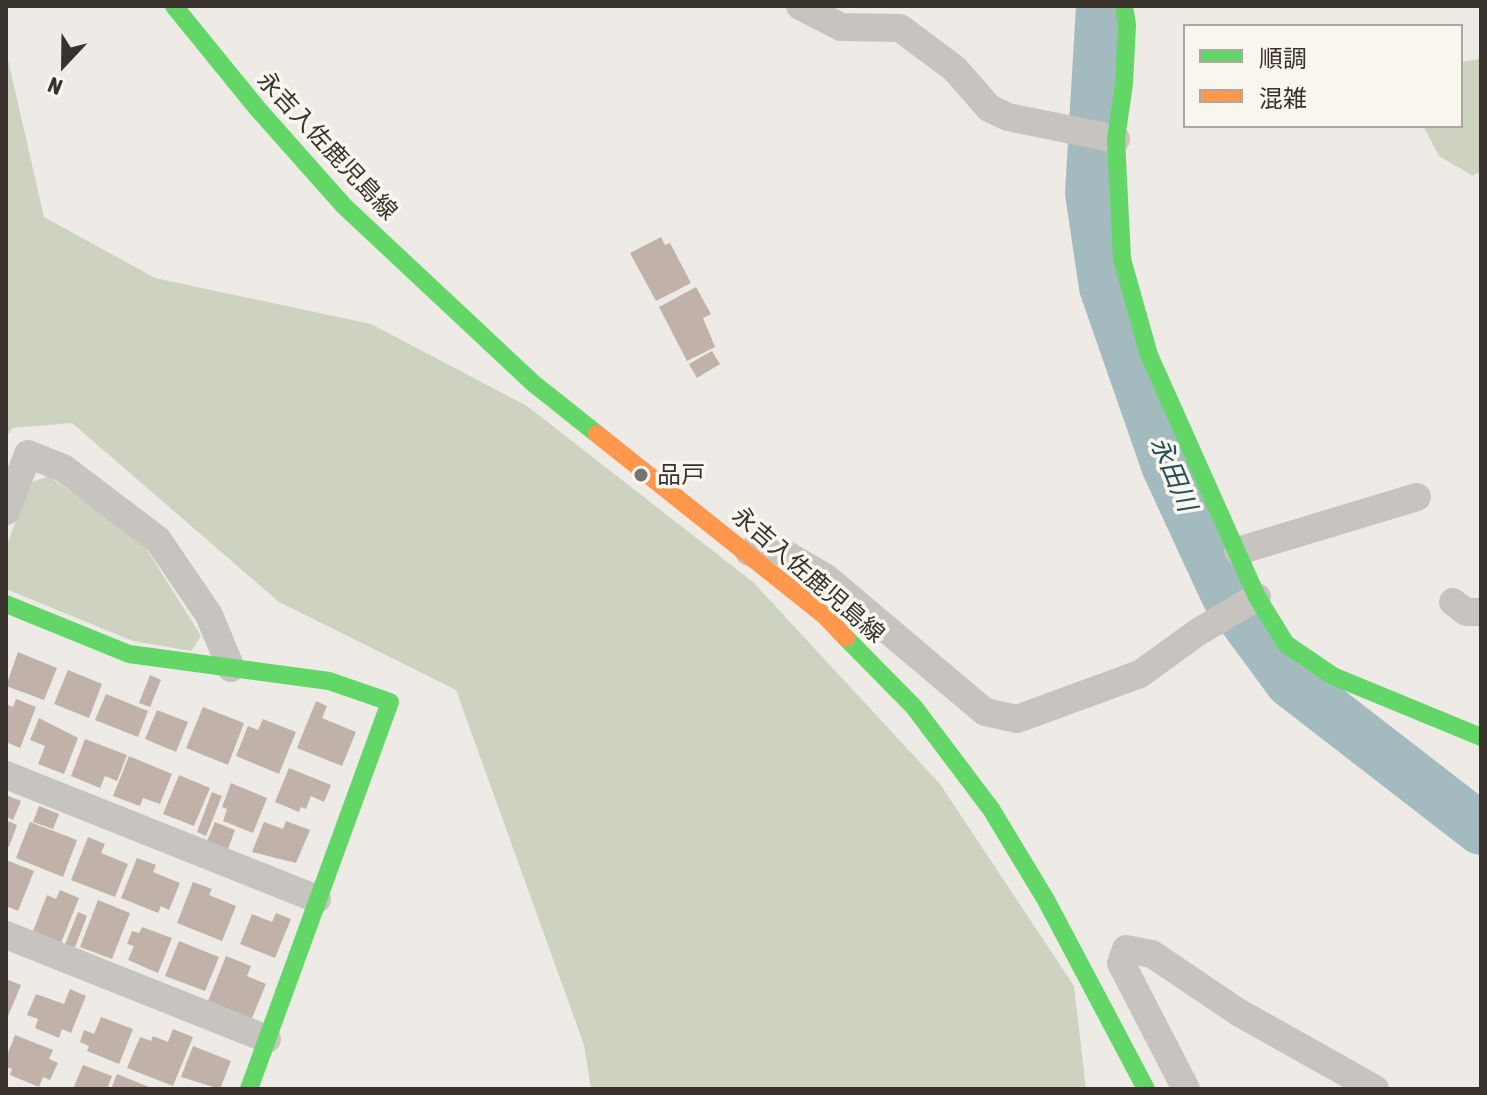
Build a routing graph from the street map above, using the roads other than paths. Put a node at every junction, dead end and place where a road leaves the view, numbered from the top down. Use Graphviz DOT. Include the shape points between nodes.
graph roads {
  1 [pos="174,6"];
  2 [pos="800,6"];
  3 [pos="1124,6"];
  4 [pos="1108,138"];
  5 [pos="1417,497"];
  6 [pos="6,511"];
  7 [pos="1238,551"];
  8 [pos="749,552"];
  9 [pos="1253,600"];
  10 [pos="1453,602"];
  11 [pos="6,604"];
  12 [pos="1481,612"];
  13 [pos="231,668"];
  14 [pos="1481,737"];
  15 [pos="6,775"];
  16 [pos="317,899"];
  17 [pos="6,935"];
  18 [pos="267,1039"];
  19 [pos="249,1089"];
  20 [pos="1146,1089"];
  21 [pos="1186,1089"];
  22 [pos="1375,1089"];
  1 -- 8 [label="street, 永吉入佐鹿児島線" via="344,206 533,383"];
  2 -- 4 [label="street" via="841,27 900,28 955,69 989,108 1029,123"];
  3 -- 4 [label="street" via="1124,84"];
  4 -- 7 [label="street" via="1122,259 1137,317 1149,355"];
  5 -- 7 [label="street"];
  6 -- 13 [label="street" via="28,454 63,468 158,540 209,615"];
  7 -- 9 [label="street"];
  8 -- 9 [label="street" via="770,545 825,577 985,712 999,718 1017,719 1140,674"];
  8 -- 20 [label="street, 永吉入佐鹿児島線" via="825,616 914,707 983,798 1046,900"];
  9 -- 14 [label="street" via="1286,644 1333,676"];
  10 -- 12 [label="street" via="1466,612"];
  11 -- 13 [label="street" via="129,654"];
  13 -- 16 [label="street" via="329,681 390,702"];
  15 -- 16 [label="street"];
  16 -- 18 [label="street"];
  17 -- 18 [label="street"];
  18 -- 19 [label="street"];
  21 -- 22 [label="street" via="1121,963 1126,949 1152,954 1238,1012"];
}
